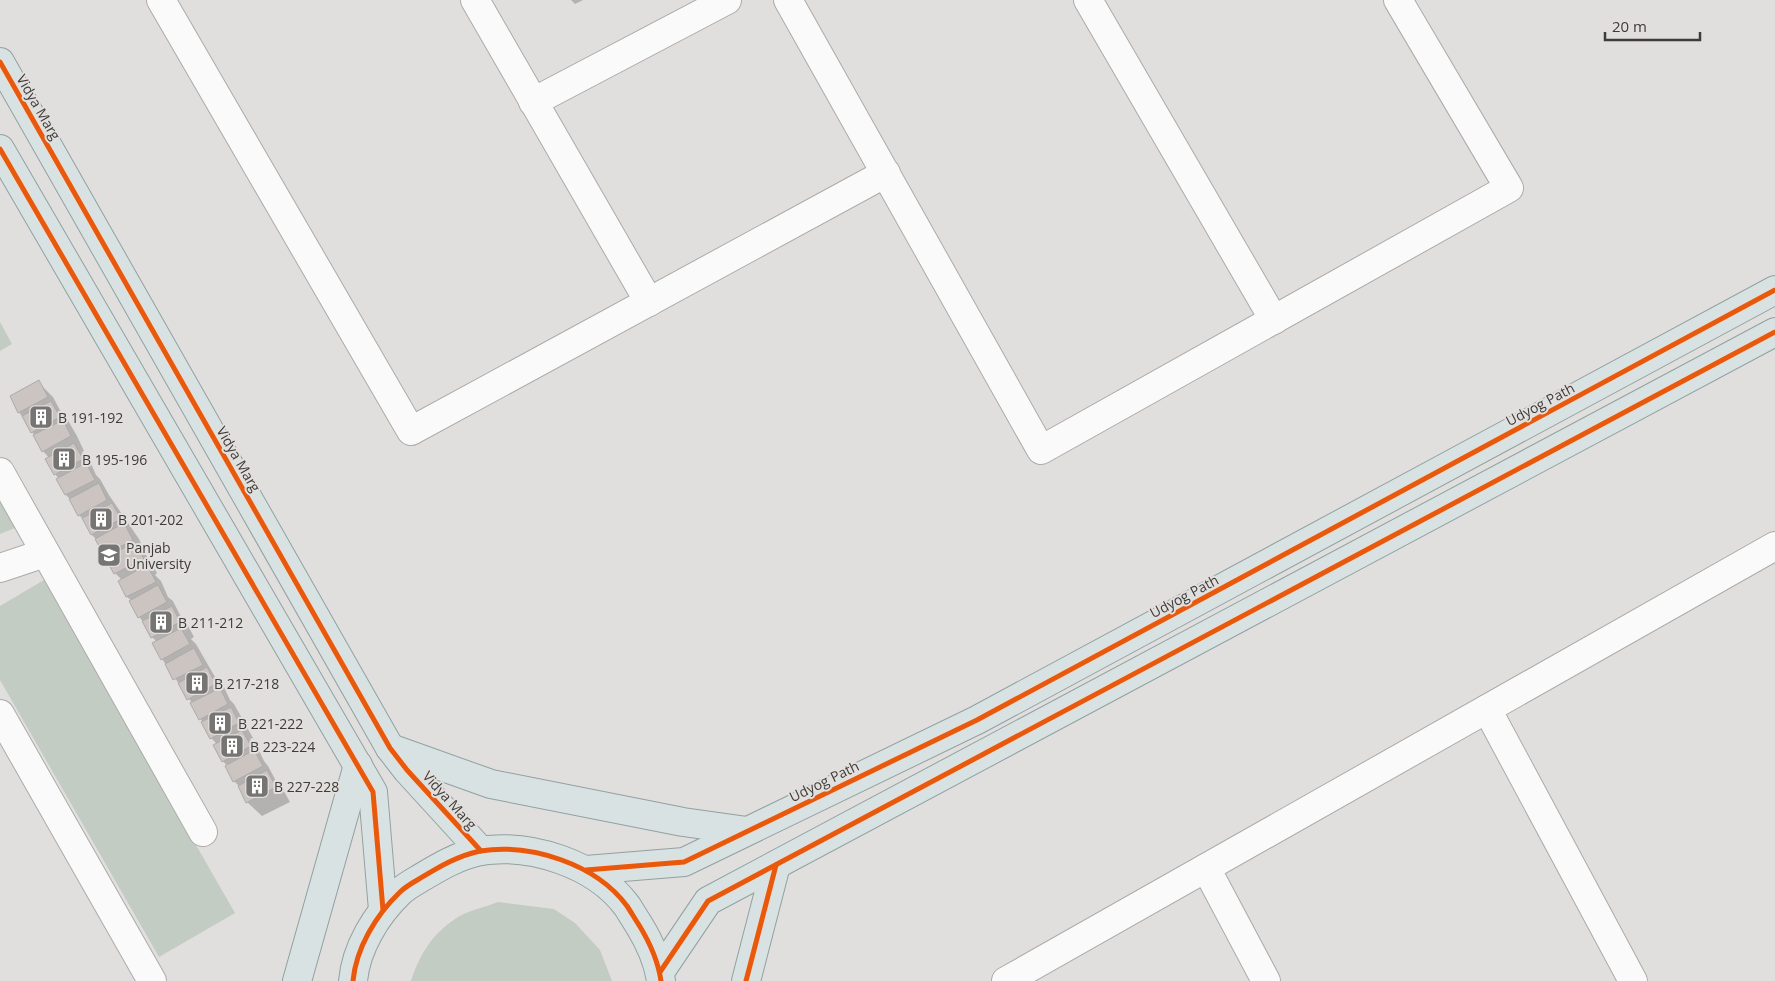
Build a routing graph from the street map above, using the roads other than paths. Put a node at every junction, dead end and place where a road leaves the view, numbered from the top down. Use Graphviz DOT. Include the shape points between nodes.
graph roads {
  1 [pos="161,0"];
  2 [pos="475,0"];
  3 [pos="727,0"];
  4 [pos="788,0"];
  5 [pos="1088,0"];
  6 [pos="1398,0"];
  7 [pos="0,62"];
  8 [pos="534,102"];
  9 [pos="0,149"];
  10 [pos="886,173"];
  11 [pos="1775,290"];
  12 [pos="648,302"];
  13 [pos="1274,320"];
  14 [pos="1775,332"];
  15 [pos="0,472"];
  16 [pos="1775,546"];
  17 [pos="45,553"];
  18 [pos="0,568"];
  19 [pos="1487,709"];
  20 [pos="0,714"];
  21 [pos="390,748"];
  22 [pos="358,765"];
  23 [pos="747,831"];
  24 [pos="203,832"];
  25 [pos="481,851"];
  26 [pos="776,865"];
  27 [pos="1206,868"];
  28 [pos="586,870"];
  29 [pos="383,910"];
  30 [pos="660,976"];
  31 [pos="152,981"];
  32 [pos="297,981"];
  33 [pos="352,981"];
  34 [pos="746,981"];
  35 [pos="1006,981"];
  36 [pos="1266,981"];
  37 [pos="1633,981"];
  1 -- 12 [label="street" via="411,431"];
  2 -- 8 [label="street"];
  3 -- 8 [label="street"];
  4 -- 10 [label="street"];
  5 -- 13 [label="street"];
  6 -- 13 [label="street" via="1509,188"];
  7 -- 21 [label="main road, Vidya Marg"];
  8 -- 12 [label="street"];
  9 -- 22 [label="main road"];
  10 -- 12 [label="street"];
  10 -- 13 [label="street" via="1042,450"];
  11 -- 23 [label="main road, Udyog Path" via="977,720"];
  14 -- 26 [label="main road"];
  15 -- 17 [label="street"];
  16 -- 19 [label="street"];
  17 -- 18 [label="street"];
  17 -- 24 [label="street"];
  19 -- 27 [label="street"];
  19 -- 37 [label="street"];
  20 -- 31 [label="street"];
  21 -- 23 [label="main road" via="491,784 684,822"];
  21 -- 25 [label="main road, Vidya Marg"];
  22 -- 29 [label="main road" via="373,792"];
  22 -- 32 [label="main road"];
  23 -- 28 [label="main road, Udyog Path" via="684,862"];
  25 -- 28 [label="main road" via="524,850 556,857"];
  25 -- 29 [label="main road" via="447,861 401,891"];
  26 -- 30 [label="main road" via="708,901"];
  26 -- 34 [label="main road"];
  27 -- 35 [label="street"];
  27 -- 36 [label="street"];
  28 -- 30 [label="main road" via="627,905 650,944"];
  29 -- 33 [label="main road" via="362,947"];
}
